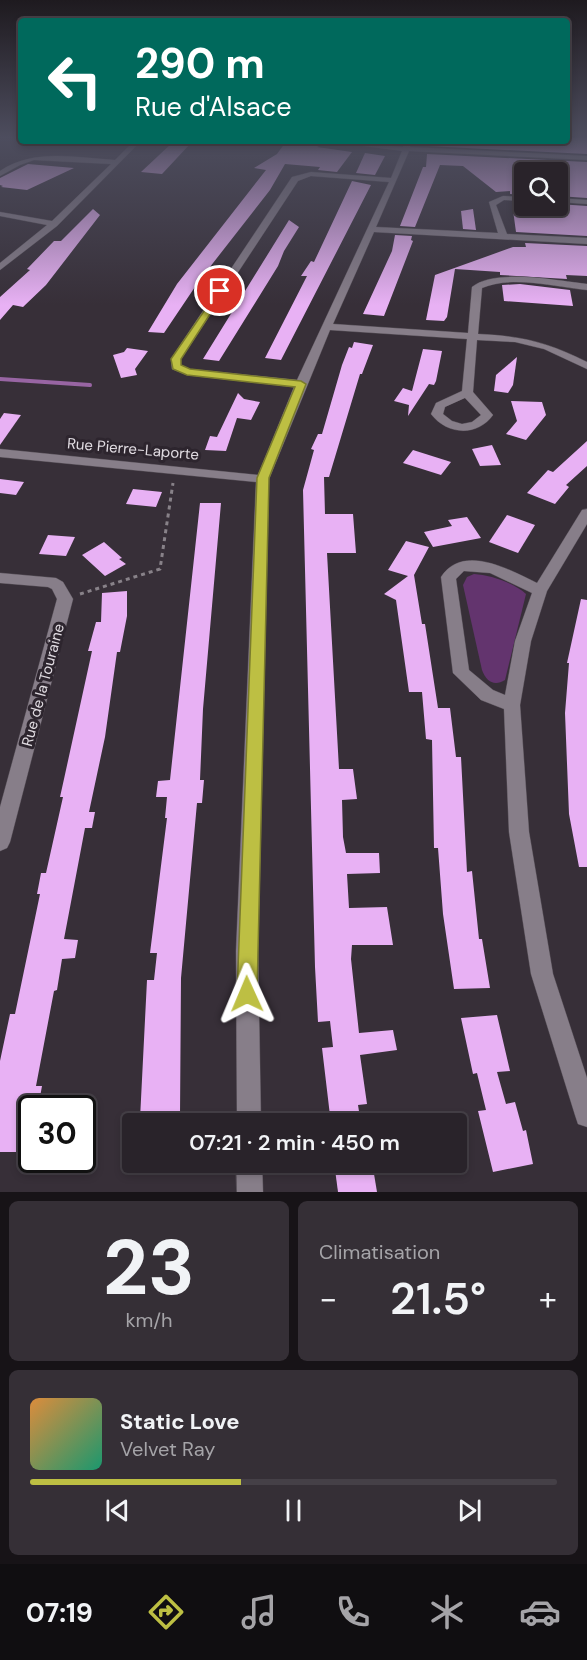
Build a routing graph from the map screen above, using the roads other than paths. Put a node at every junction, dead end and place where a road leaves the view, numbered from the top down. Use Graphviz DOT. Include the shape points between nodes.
graph roads {
  1 [pos="85,194"];
  2 [pos="285,194"];
  3 [pos="387,194"];
  4 [pos="514,198"];
  5 [pos="568,201"];
  6 [pos="587,202"];
  7 [pos="0,214"];
  8 [pos="54,224"];
  9 [pos="372,229"];
  10 [pos="503,237"];
  11 [pos="587,241"];
  12 [pos="0,267"];
  13 [pos="587,287"];
  14 [pos="328,327"];
  15 [pos="474,337"];
  16 [pos="587,366"];
  17 [pos="301,384"];
  18 [pos="467,393"];
  19 [pos="0,453"];
  20 [pos="263,478"];
  21 [pos="587,513"];
  22 [pos="0,578"];
  23 [pos="540,591"];
  24 [pos="512,705"];
  25 [pos="0,842"];
  26 [pos="249,1113"];
  27 [pos="587,1115"];
  28 [pos="249,1173"];
  29 [pos="250,1192"];
  1 -- 8 [label="street"];
  2 -- 17 [label="street" via="176,359 176,367 187,372"];
  3 -- 9 [label="street"];
  4 -- 10 [label="street" via="503,198 492,204"];
  5 -- 6 [label="street"];
  7 -- 8 [label="street"];
  8 -- 12 [label="street"];
  9 -- 10 [label="street"];
  9 -- 14 [label="street"];
  10 -- 11 [label="street"];
  13 -- 15 [label="street" via="485,282 477,287"];
  14 -- 15 [label="street"];
  14 -- 17 [label="street"];
  15 -- 16 [label="street" via="515,339 548,347"];
  15 -- 18 [label="street"];
  17 -- 20 [label="street"];
  19 -- 20 [label="street, Rue Pierre-Laporte"];
  20 -- 26 [label="street" via="247,951"];
  21 -- 23 [label="street"];
  22 -- 25 [label="street, Rue de la Touraine" via="51,582 65,599"];
  23 -- 24 [label="street" via="523,641"];
  23 -- 24 [label="street" via="492,568 461,566 448,577 462,673 487,695"];
  24 -- 27 [label="street" via="519,832 543,974"];
  28 -- 29 [label="street"];
}
